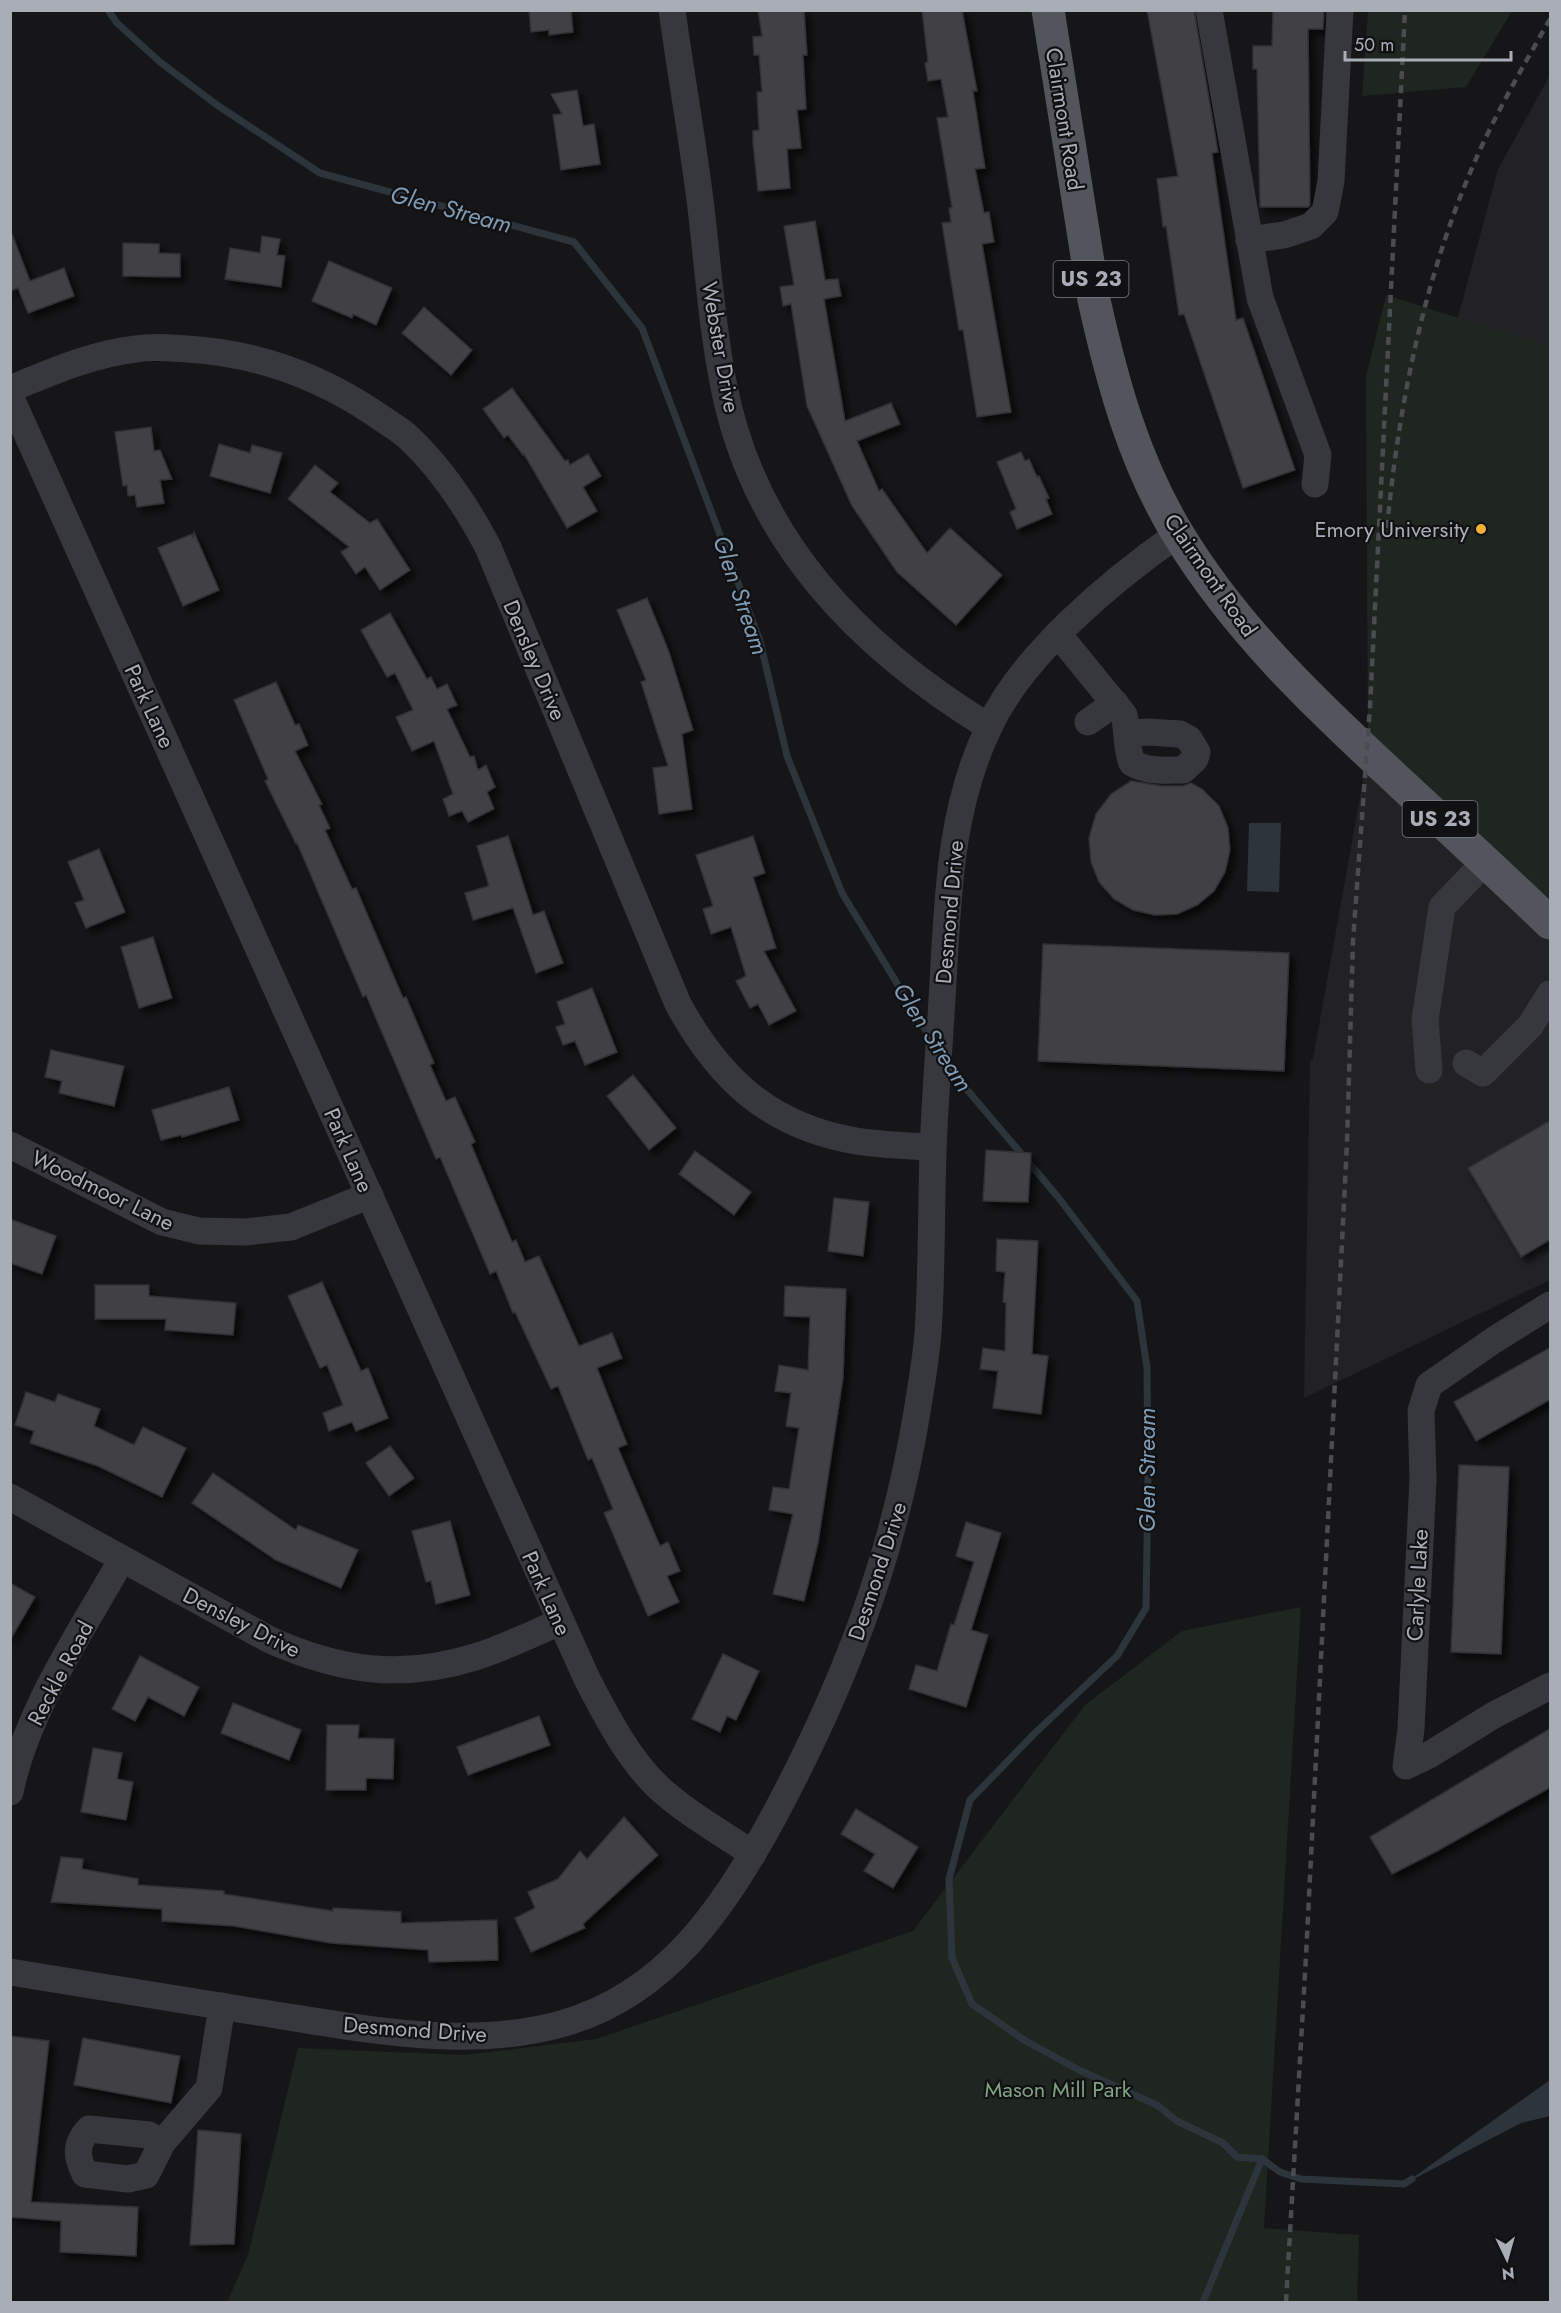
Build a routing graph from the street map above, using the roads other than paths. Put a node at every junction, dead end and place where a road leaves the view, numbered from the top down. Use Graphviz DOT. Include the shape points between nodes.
graph roads {
  1 [pos="672,10"];
  2 [pos="1048,10"];
  3 [pos="1209,10"];
  4 [pos="1340,10"];
  5 [pos="1249,240"];
  6 [pos="10,389"];
  7 [pos="10,396"];
  8 [pos="1315,484"];
  9 [pos="1178,534"];
  10 [pos="1058,634"];
  11 [pos="1115,703"];
  12 [pos="1088,722"];
  13 [pos="988,727"];
  14 [pos="1129,739"];
  15 [pos="1486,861"];
  16 [pos="1551,923"];
  17 [pos="1538,1001"];
  18 [pos="1466,1063"];
  19 [pos="1428,1070"];
  20 [pos="10,1145"];
  21 [pos="933,1147"];
  22 [pos="370,1195"];
  23 [pos="1551,1305"];
  24 [pos="10,1497"];
  25 [pos="122,1559"];
  26 [pos="560,1622"];
  27 [pos="1551,1686"];
  28 [pos="10,1792"];
  29 [pos="753,1854"];
  30 [pos="10,1972"];
  31 [pos="222,2006"];
  32 [pos="162,2143"];
  1 -- 13 [label="street, Webster Drive" via="724,389 741,448 763,500 788,544 824,593 854,624 930,687"];
  2 -- 9 [label="main road, Clairmont Road / US 23" via="1094,300 1107,357 1130,432"];
  3 -- 5 [label="street"];
  4 -- 5 [label="street" via="1331,181 1325,212 1311,226"];
  5 -- 8 [label="street" via="1260,298 1318,455"];
  6 -- 21 [label="street, Densley Drive" via="114,352 163,347 211,350 260,359 299,372 359,403 406,435 458,497 488,547 678,1004 703,1047 729,1078 787,1120 855,1141"];
  7 -- 22 [label="street, Park Lane"];
  9 -- 10 [label="street, Desmond Drive" via="1149,554"];
  9 -- 15 [label="main road, Clairmont Road / US 23" via="1242,624 1279,666"];
  10 -- 11 [label="street"];
  10 -- 13 [label="street, Desmond Drive" via="1008,692"];
  11 -- 12 [label="street"];
  11 -- 14 [label="street" via="1124,715"];
  13 -- 21 [label="street, Desmond Drive" via="963,796 949,876"];
  15 -- 16 [label="main road, Clairmont Road / US 23"];
  15 -- 19 [label="street" via="1442,907 1447,941 1425,1020"];
  17 -- 18 [label="street" via="1530,1026 1482,1072"];
  20 -- 22 [label="street, Woodmoor Lane" via="162,1222 200,1231 291,1227"];
  21 -- 29 [label="street, Desmond Drive" via="928,1336 904,1484 861,1629 814,1740"];
  22 -- 26 [label="street, Park Lane"];
  23 -- 27 [label="street, Carlyle Lake" via="1429,1385 1421,1411 1423,1479 1406,1766"];
  24 -- 25 [label="street, Densley Drive"];
  25 -- 26 [label="street, Densley Drive" via="270,1641 344,1666 398,1670 450,1664 503,1647"];
  25 -- 28 [label="street, Reckle Road" via="34,1716"];
  26 -- 29 [label="street, Park Lane" via="609,1722 645,1774 677,1802"];
  29 -- 31 [label="street, Desmond Drive" via="708,1923 681,1953 628,1994 563,2023 498,2034 420,2034"];
  30 -- 31 [label="street, Desmond Drive"];
  31 -- 32 [label="street" via="210,2088"];
}
